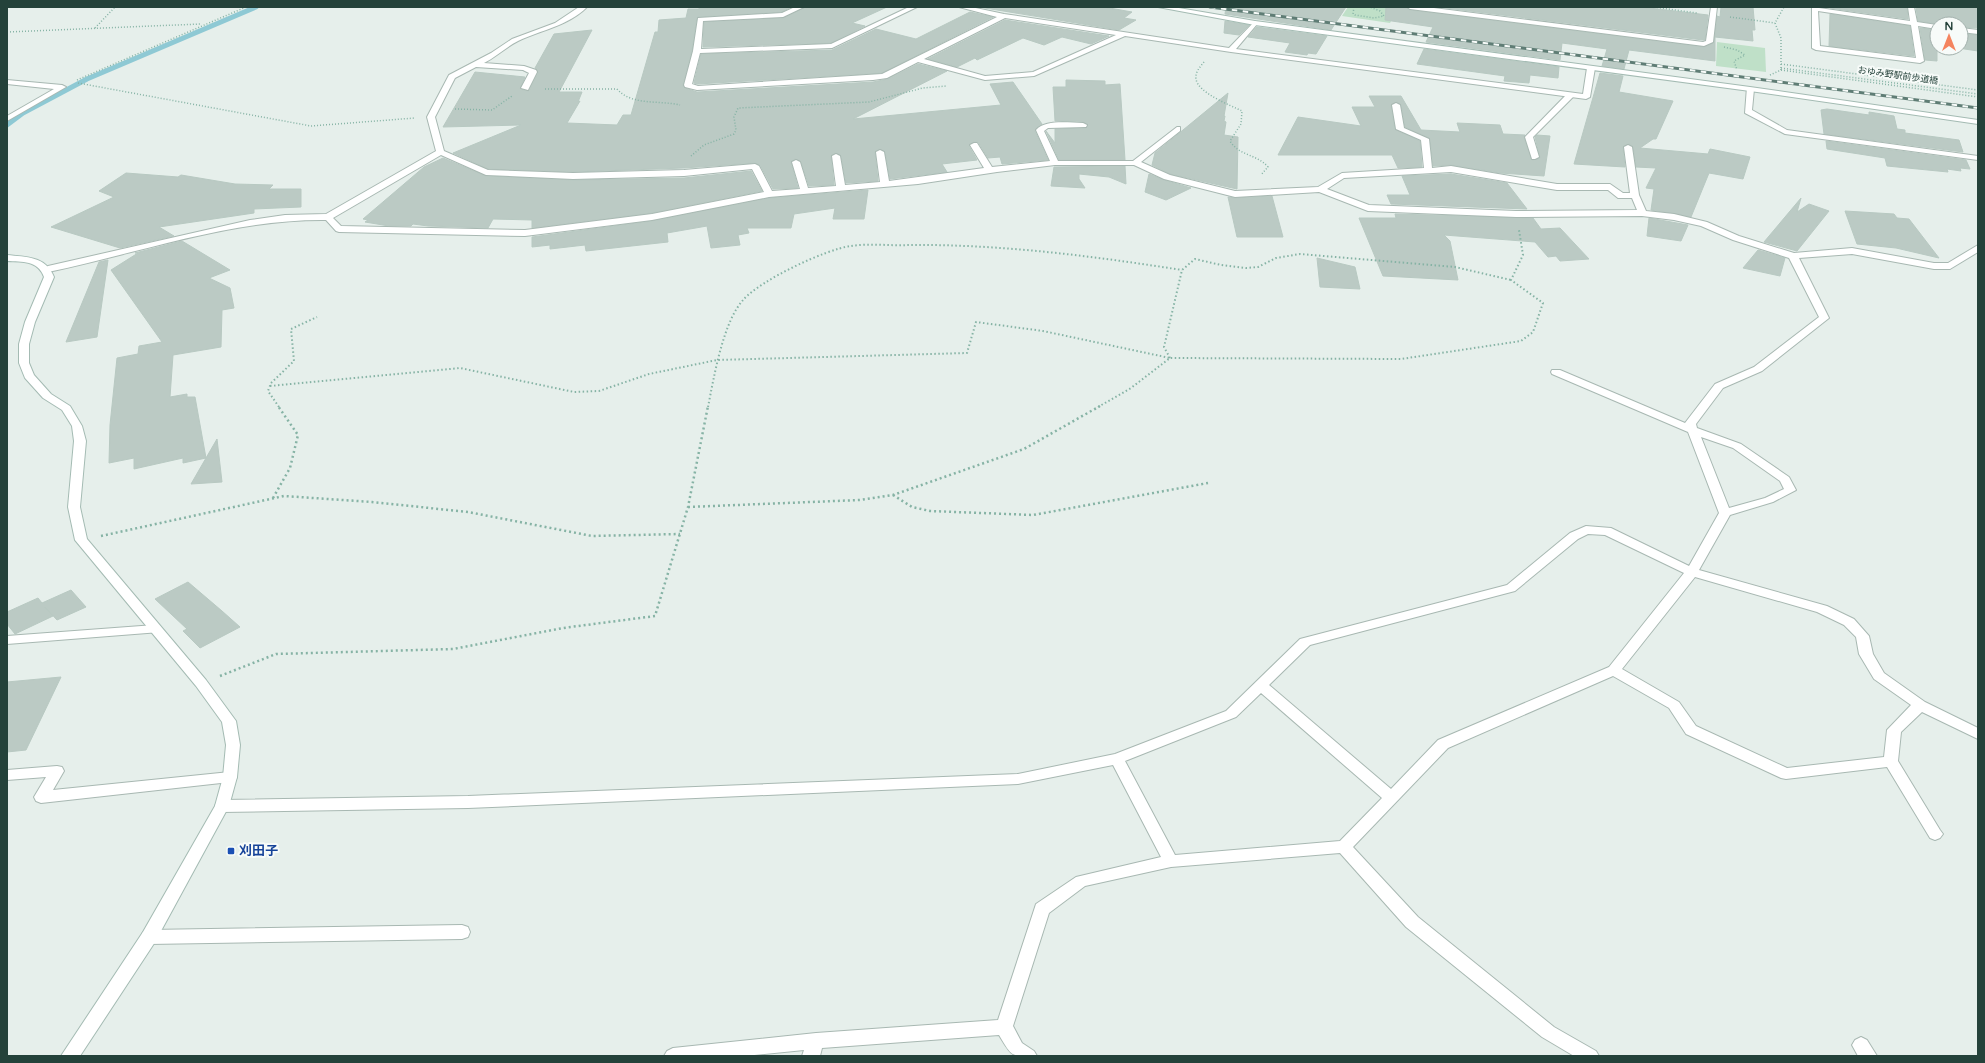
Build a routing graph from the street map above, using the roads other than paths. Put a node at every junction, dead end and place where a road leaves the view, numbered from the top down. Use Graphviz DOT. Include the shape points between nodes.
graph roads {
  1 [pos="584,7"];
  2 [pos="771,7"];
  3 [pos="801,7"];
  4 [pos="914,7"];
  5 [pos="962,7"];
  6 [pos="1161,7"];
  7 [pos="1410,7"];
  8 [pos="1714,7"];
  9 [pos="1912,7"];
  10 [pos="1815,8"];
  11 [pos="783,15"];
  12 [pos="1004,16"];
  13 [pos="1255,23"];
  14 [pos="1913,23"];
  15 [pos="1929,26"];
  16 [pos="1125,33"];
  17 [pos="1231,50"];
  18 [pos="698,51"];
  19 [pos="916,59"];
  20 [pos="475,65"];
  21 [pos="1591,68"];
  22 [pos="7,82"];
  23 [pos="524,88"];
  24 [pos="1750,89"];
  25 [pos="1571,95"];
  26 [pos="1396,105"];
  27 [pos="7,119"];
  28 [pos="1978,122"];
  29 [pos="1083,125"];
  30 [pos="1177,129"];
  31 [pos="974,145"];
  32 [pos="1628,147"];
  33 [pos="440,152"];
  34 [pos="880,152"];
  35 [pos="836,156"];
  36 [pos="1535,157"];
  37 [pos="1978,158"];
  38 [pos="796,162"];
  39 [pos="1055,163"];
  40 [pos="1135,163"];
  41 [pos="989,170"];
  42 [pos="1428,171"];
  43 [pos="885,184"];
  44 [pos="841,188"];
  45 [pos="1320,189"];
  46 [pos="805,191"];
  47 [pos="769,194"];
  48 [pos="1635,195"];
  49 [pos="1642,212"];
  50 [pos="328,217"];
  51 [pos="1978,248"];
  52 [pos="1793,256"];
  53 [pos="7,258"];
  54 [pos="48,269"];
  55 [pos="1556,372"];
  56 [pos="1692,430"];
  57 [pos="1725,513"];
  58 [pos="1692,572"];
  59 [pos="155,629"];
  60 [pos="7,640"];
  61 [pos="1614,670"];
  62 [pos="1261,685"];
  63 [pos="1920,705"];
  64 [pos="1978,734"];
  65 [pos="1117,759"];
  66 [pos="1891,761"];
  67 [pos="7,775"];
  68 [pos="230,777"];
  69 [pos="1391,798"];
  70 [pos="222,806"];
  71 [pos="1935,834"];
  72 [pos="1344,847"];
  73 [pos="1171,861"];
  74 [pos="462,932"];
  75 [pos="149,937"];
  76 [pos="1004,1027"];
  77 [pos="813,1049"];
  78 [pos="70,1056"];
  79 [pos="673,1056"];
  80 [pos="1028,1056"];
  81 [pos="1590,1056"];
  1 -- 20 [label="street" via="557,24 514,40"];
  2 -- 11 [label="street"];
  3 -- 11 [label="street"];
  4 -- 18 [label="street" via="832,46"];
  5 -- 12 [label="street"];
  6 -- 13 [label="street"];
  7 -- 8 [label="street" via="1704,44 1709,42"];
  9 -- 14 [label="street"];
  10 -- 14 [label="street"];
  10 -- 14 [label="street" via="1816,48 1920,61"];
  11 -- 18 [label="street" via="700,19"];
  12 -- 16 [label="street"];
  12 -- 19 [label="street"];
  13 -- 17 [label="street"];
  13 -- 21 [label="street"];
  14 -- 15 [label="street"];
  16 -- 17 [label="street"];
  16 -- 19 [label="street" via="1034,74 985,78"];
  17 -- 25 [label="street"];
  18 -- 19 [label="street" via="688,85 697,88 874,78 884,76"];
  20 -- 23 [label="street" via="524,68 533,72"];
  20 -- 33 [label="street" via="452,77 431,117"];
  21 -- 24 [label="street"];
  21 -- 25 [label="street" via="1586,97"];
  22 -- 27 [label="street" via="62,86"];
  24 -- 28 [label="street"];
  24 -- 37 [label="street" via="1748,111 1785,132"];
  25 -- 36 [label="street" via="1529,137"];
  26 -- 42 [label="street" via="1400,128 1425,139"];
  29 -- 39 [label="street" via="1046,126 1040,130"];
  30 -- 40 [label="street"];
  31 -- 41 [label="street"];
  32 -- 48 [label="street"];
  33 -- 47 [label="street" via="486,172 573,176 684,173 755,166"];
  33 -- 50 [label="street"];
  34 -- 43 [label="street"];
  35 -- 44 [label="street"];
  38 -- 46 [label="street"];
  39 -- 40 [label="street"];
  39 -- 41 [label="street"];
  40 -- 45 [label="street" via="1168,177 1235,194"];
  41 -- 43 [label="street"];
  42 -- 45 [label="street" via="1342,176"];
  42 -- 48 [label="street" via="1465,170 1557,187 1610,187 1621,196"];
  43 -- 44 [label="street"];
  44 -- 46 [label="street"];
  45 -- 49 [label="street" via="1368,208 1516,214"];
  46 -- 47 [label="street"];
  47 -- 50 [label="street" via="652,217 525,233 339,229"];
  48 -- 49 [label="street"];
  49 -- 52 [label="street" via="1704,224 1736,238"];
  50 -- 54 [label="street" via="280,218 174,238 97,260"];
  51 -- 52 [label="street" via="1950,266 1934,266 1852,251"];
  52 -- 56 [label="street" via="1824,318 1758,369 1719,386 1690,424"];
  53 -- 54 [label="street" via="35,261 44,264"];
  54 -- 59 [label="street" via="50,276 30,322 24,344 24,363 29,376 47,396 66,408 77,426 80,441 74,507 81,540"];
  55 -- 56 [label="street"];
  56 -- 57 [label="street"];
  56 -- 57 [label="street" via="1737,446 1785,479 1790,490 1769,500"];
  57 -- 58 [label="street"];
  58 -- 61 [label="street"];
  58 -- 62 [label="street" via="1607,531 1586,530 1574,536 1511,588 1305,642"];
  58 -- 63 [label="street" via="1822,609 1849,622 1862,636 1866,654 1879,676"];
  59 -- 60 [label="street"];
  59 -- 68 [label="street" via="229,721 233,745"];
  61 -- 66 [label="street" via="1674,705 1691,730 1786,774"];
  61 -- 69 [label="street" via="1443,744"];
  62 -- 65 [label="street" via="1232,714"];
  62 -- 69 [label="street"];
  63 -- 64 [label="street"];
  63 -- 66 [label="street" via="1894,730"];
  65 -- 70 [label="street" via="1018,778 468,802"];
  65 -- 73 [label="street"];
  66 -- 71 [label="street"];
  67 -- 68 [label="street" via="57,771 41,797"];
  68 -- 70 [label="street"];
  69 -- 72 [label="street"];
  70 -- 75 [label="street"];
  72 -- 73 [label="street"];
  72 -- 81 [label="street" via="1412,922 1548,1032"];
  73 -- 76 [label="street" via="1081,881 1042,909"];
  74 -- 75 [label="street"];
  75 -- 78 [label="street"];
  76 -- 77 [label="street"];
  76 -- 80 [label="street" via="1016,1048"];
  77 -- 79 [label="street"];
}
